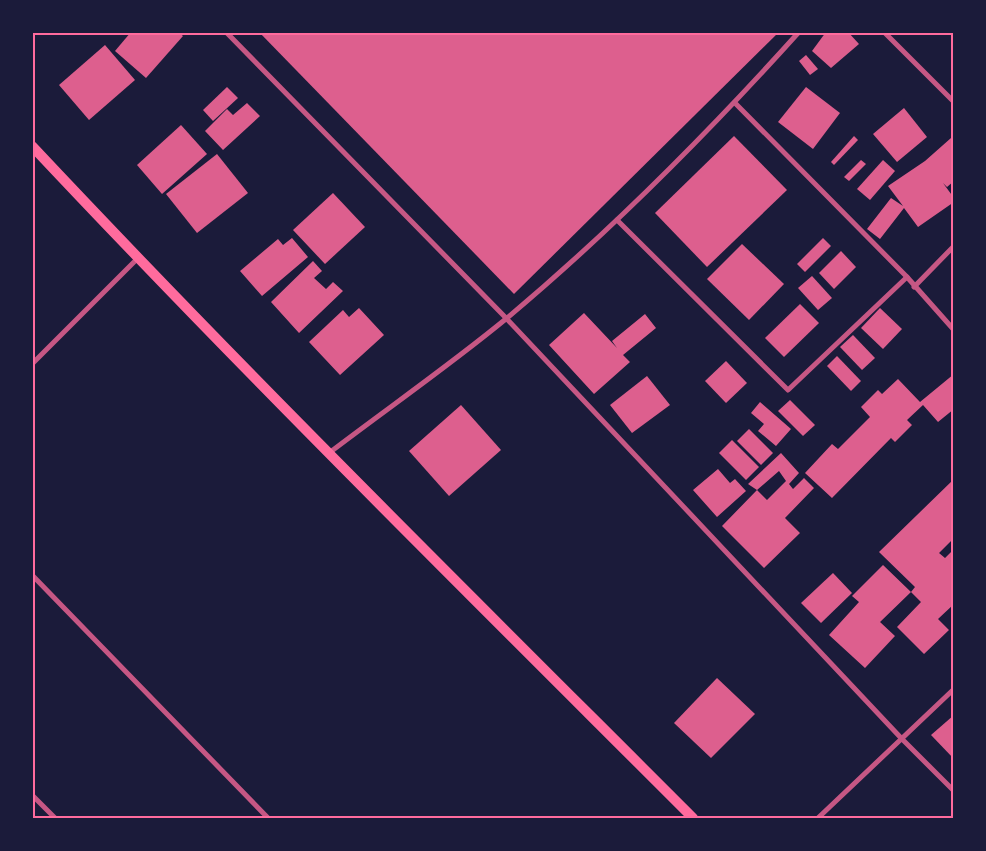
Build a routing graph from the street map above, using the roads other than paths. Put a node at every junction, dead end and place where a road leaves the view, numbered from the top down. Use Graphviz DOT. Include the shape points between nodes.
graph roads {
  1 [pos="226,32"];
  2 [pos="799,32"];
  3 [pos="884,32"];
  4 [pos="954,102"];
  5 [pos="735,103"];
  6 [pos="32,146"];
  7 [pos="617,220"];
  8 [pos="954,246"];
  9 [pos="138,258"];
  10 [pos="907,277"];
  11 [pos="914,287"];
  12 [pos="506,318"];
  13 [pos="954,330"];
  14 [pos="32,364"];
  15 [pos="329,454"];
  16 [pos="32,575"];
  17 [pos="954,689"];
  18 [pos="902,739"];
  19 [pos="954,791"];
  20 [pos="32,795"];
  21 [pos="55,818"];
  22 [pos="268,818"];
  23 [pos="693,818"];
  24 [pos="818,818"];
  1 -- 12 [label="street"];
  2 -- 5 [label="street"];
  3 -- 4 [label="street"];
  5 -- 7 [label="street"];
  5 -- 10 [label="street"];
  6 -- 9 [label="main road"];
  7 -- 10 [label="street" via="788,390"];
  7 -- 12 [label="street"];
  8 -- 11 [label="street"];
  9 -- 14 [label="street"];
  9 -- 15 [label="main road"];
  10 -- 11 [label="street"];
  11 -- 13 [label="street"];
  12 -- 15 [label="street"];
  12 -- 18 [label="street"];
  15 -- 23 [label="main road"];
  16 -- 22 [label="street"];
  17 -- 18 [label="street"];
  18 -- 19 [label="street"];
  18 -- 24 [label="street"];
  20 -- 21 [label="street"];
}
